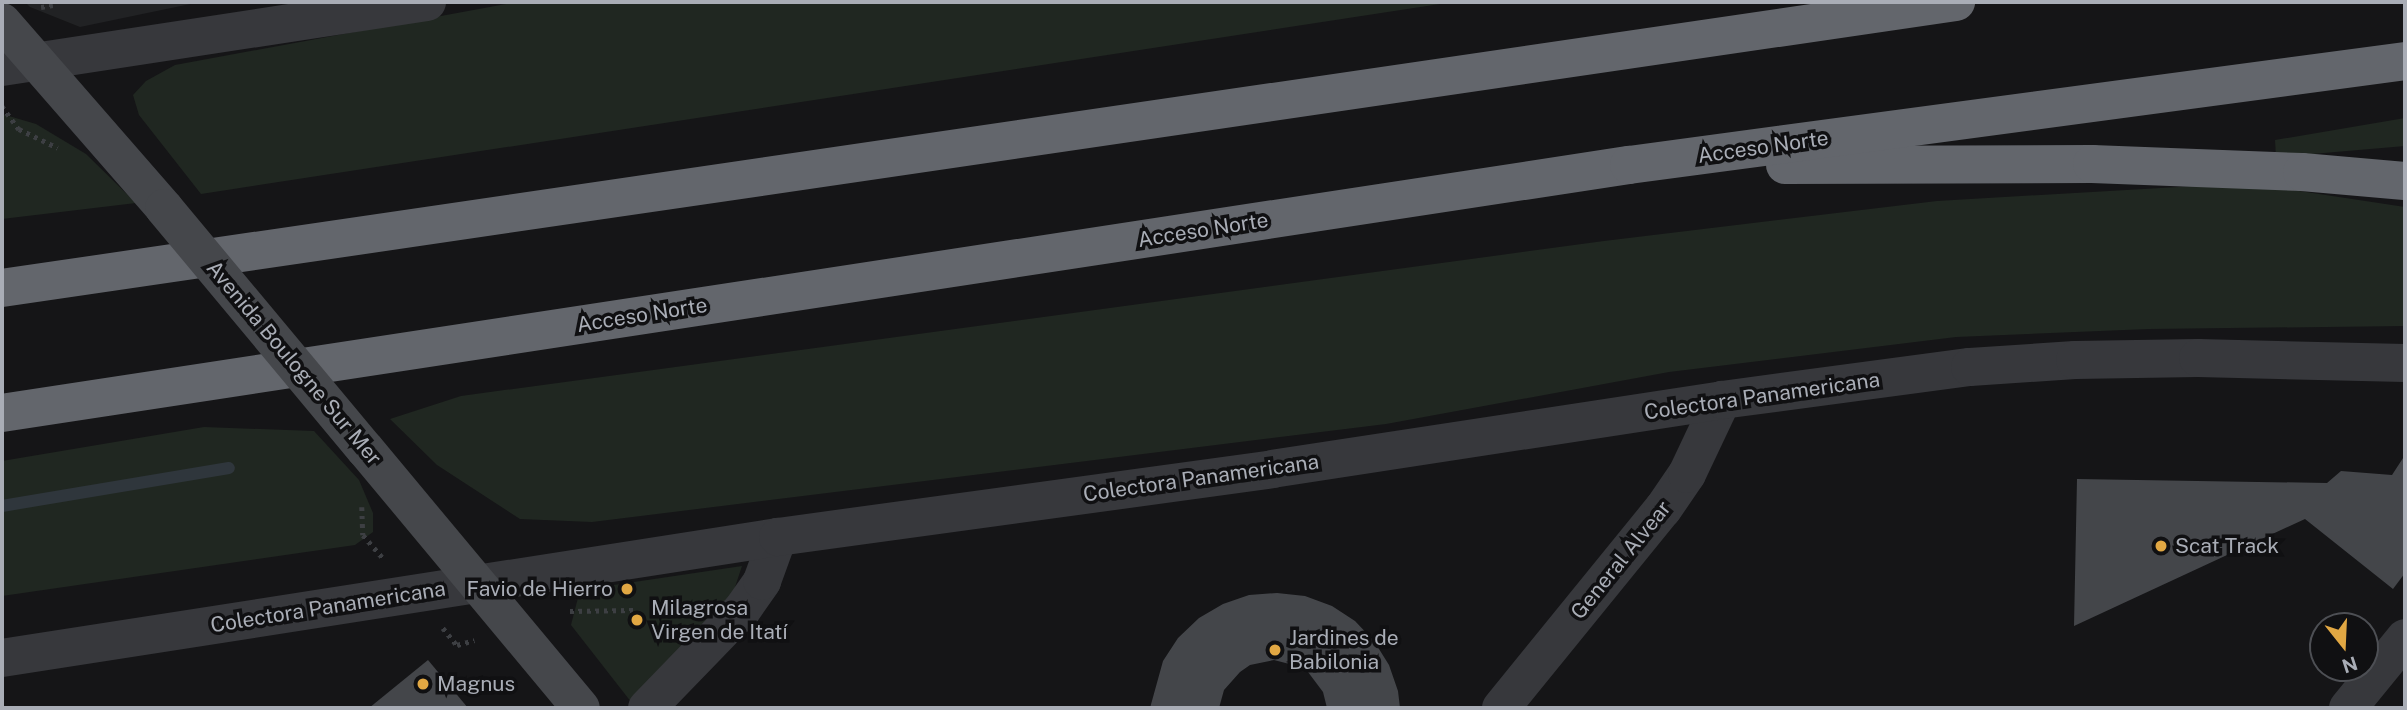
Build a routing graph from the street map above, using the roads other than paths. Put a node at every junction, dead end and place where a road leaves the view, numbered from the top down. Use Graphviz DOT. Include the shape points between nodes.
graph roads {
  1 [pos="423,2"];
  2 [pos="1832,2"];
  3 [pos="1956,2"];
  4 [pos="2,22"];
  5 [pos="1606,53"];
  6 [pos="2405,61"];
  7 [pos="19,65"];
  8 [pos="1629,165"];
  9 [pos="2405,181"];
  10 [pos="2,288"];
  11 [pos="2405,363"];
  12 [pos="1721,400"];
  13 [pos="2,413"];
  14 [pos="778,537"];
  15 [pos="477,583"];
  16 [pos="2405,638"];
  17 [pos="2,658"];
  18 [pos="581,708"];
  19 [pos="647,708"];
  20 [pos="1501,708"];
  21 [pos="2348,708"];
  1 -- 7 [label="street"];
  2 -- 5 [label="highway"];
  3 -- 5 [label="highway"];
  4 -- 7 [label="main road, Avenida Boulogne Sur Mer"];
  5 -- 10 [label="highway"];
  6 -- 8 [label="highway, Acceso Norte"];
  7 -- 15 [label="main road, Avenida Boulogne Sur Mer, bridge" via="164,208"];
  8 -- 9 [label="highway" via="2092,164"];
  8 -- 13 [label="highway, Acceso Norte"];
  11 -- 12 [label="street, Colectora Panamericana" via="2076,360 1970,367"];
  12 -- 14 [label="street, Colectora Panamericana" via="1272,469"];
  12 -- 20 [label="street, General Alvear" via="1688,474 1664,509"];
  14 -- 15 [label="street, Colectora Panamericana"];
  14 -- 19 [label="street" via="762,581 742,610"];
  15 -- 17 [label="street, Colectora Panamericana"];
  15 -- 18 [label="main road, Avenida Boulogne Sur Mer"];
  16 -- 21 [label="street"];
}
